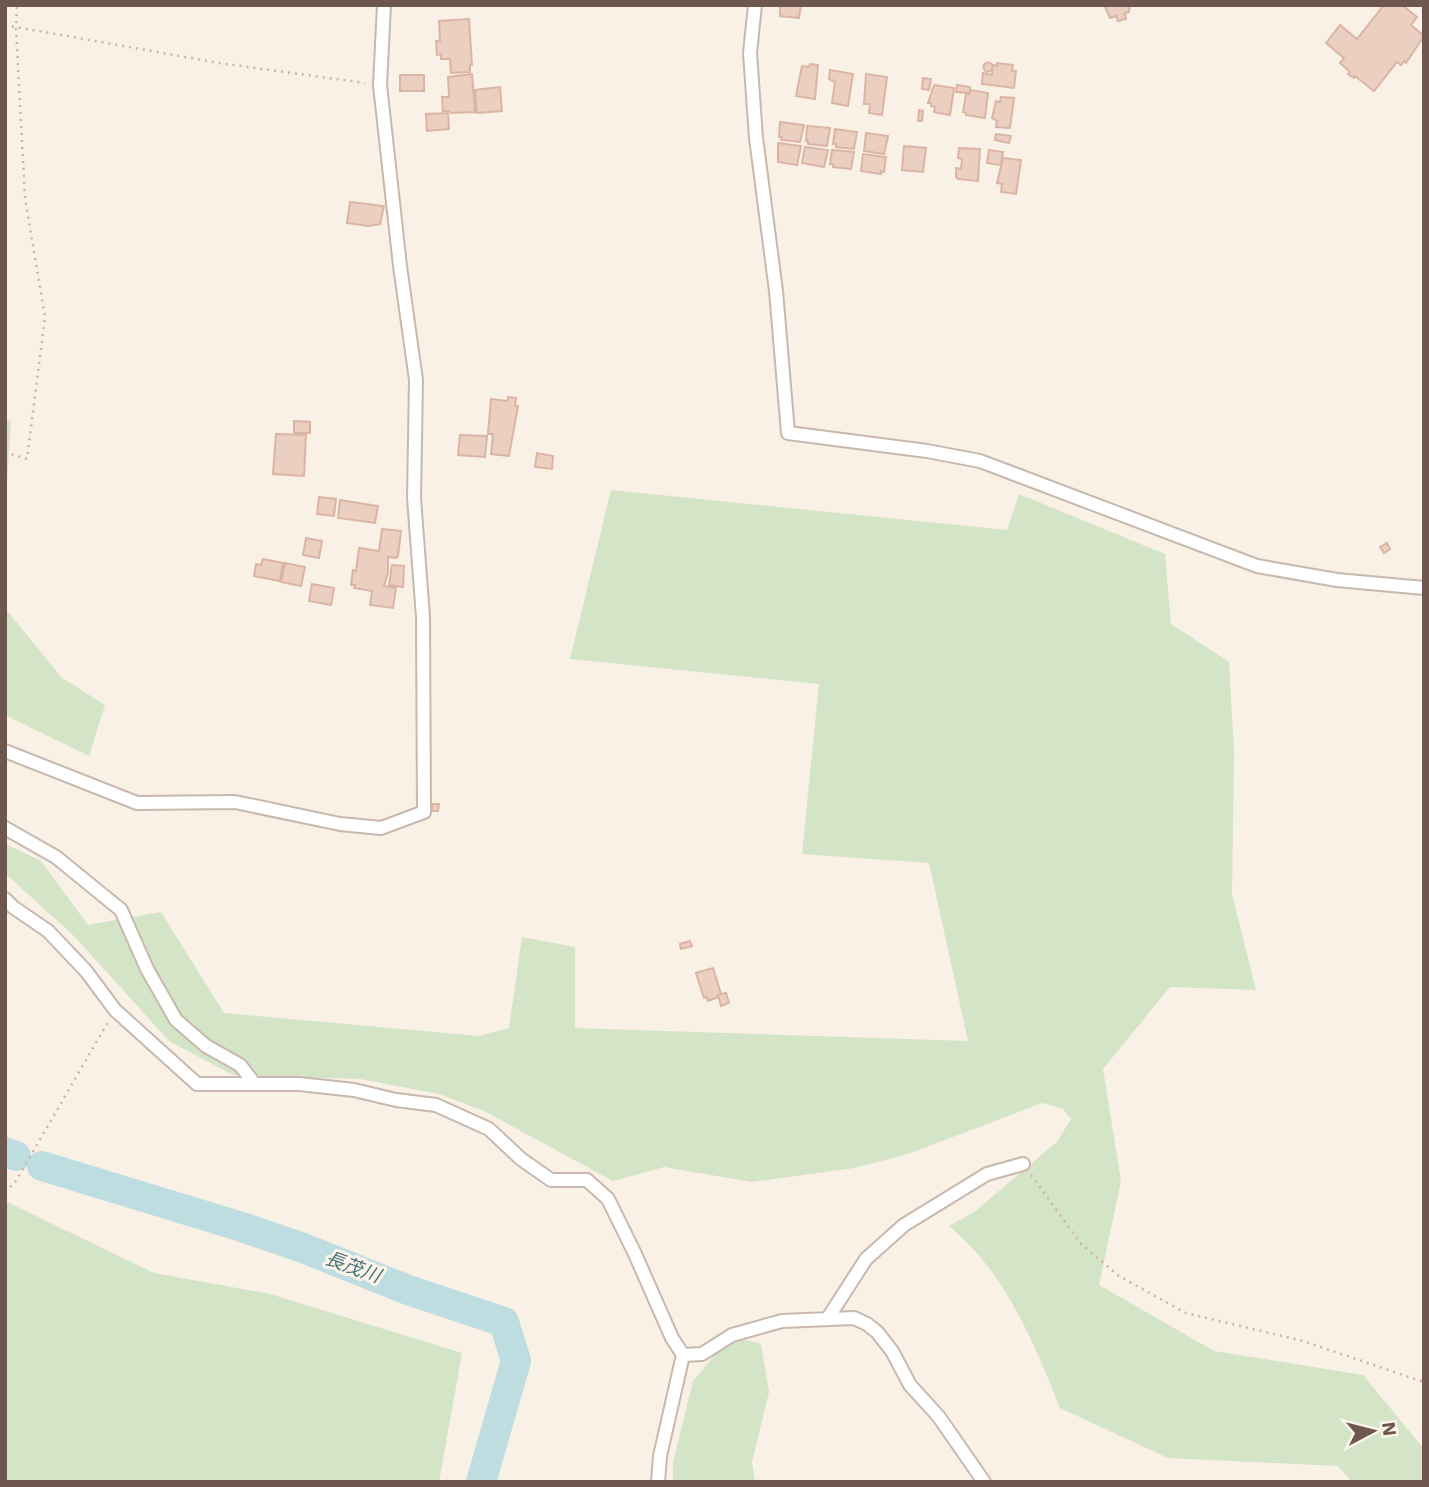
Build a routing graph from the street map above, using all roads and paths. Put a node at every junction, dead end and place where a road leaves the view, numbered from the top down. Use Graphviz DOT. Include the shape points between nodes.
graph roads {
  1 [pos="17,5"];
  2 [pos="384,5"];
  3 [pos="755,5"];
  4 [pos="5,25"];
  5 [pos="16,29"];
  6 [pos="380,85"];
  7 [pos="5,452"];
  8 [pos="1424,588"];
  9 [pos="5,751"];
  10 [pos="5,828"];
  11 [pos="5,899"];
  12 [pos="115,1010"];
  13 [pos="254,1083"];
  14 [pos="1023,1164"];
  15 [pos="5,1192"];
  16 [pos="828,1318"];
  17 [pos="683,1355"];
  18 [pos="1424,1382"];
  19 [pos="658,1482"];
  20 [pos="984,1482"];
  1 -- 5 [label="path"];
  2 -- 6 [label="street"];
  3 -- 8 [label="street" via="750,53 756,138 788,433 980,461 1257,566"];
  4 -- 5 [label="path"];
  5 -- 6 [label="path"];
  5 -- 7 [label="path" via="26,198 45,317 27,459"];
  6 -- 9 [label="street" via="416,380 414,498 423,617 424,812 381,828 234,802 137,803"];
  10 -- 13 [label="street" via="56,857 121,911 176,1020 206,1046 240,1065"];
  11 -- 12 [label="street" via="48,931"];
  12 -- 13 [label="street" via="197,1084"];
  12 -- 15 [label="path" via="16,1181"];
  13 -- 17 [label="street" via="354,1090 436,1105 489,1129 551,1180 587,1180 608,1199"];
  14 -- 16 [label="street" via="987,1174 904,1225 866,1259"];
  14 -- 18 [label="path" via="1081,1244 1119,1276 1186,1313 1303,1341"];
  16 -- 17 [label="street" via="782,1321 733,1335 702,1354"];
  16 -- 20 [label="street" via="854,1318 877,1332 910,1385 939,1417"];
  17 -- 19 [label="street"];
}
